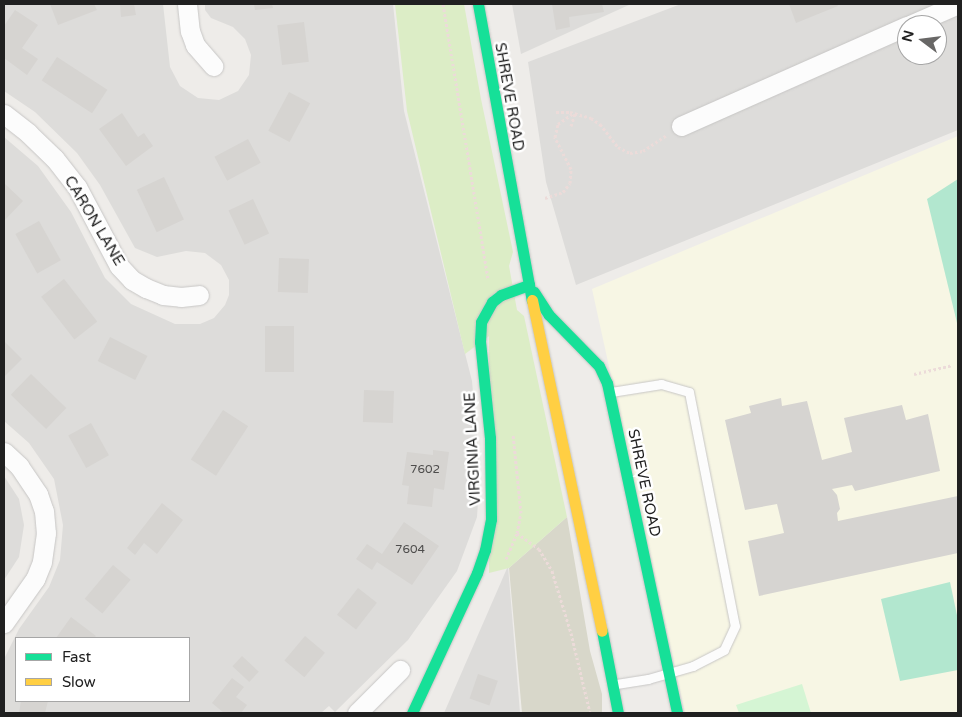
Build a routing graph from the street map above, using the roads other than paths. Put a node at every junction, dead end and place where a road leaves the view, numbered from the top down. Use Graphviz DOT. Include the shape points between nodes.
graph roads {
  1 [pos="187,4"];
  2 [pos="478,4"];
  3 [pos="958,4"];
  4 [pos="933,15"];
  5 [pos="897,31"];
  6 [pos="213,66"];
  7 [pos="4,114"];
  8 [pos="680,126"];
  9 [pos="529,285"];
  10 [pos="200,295"];
  11 [pos="580,346"];
  12 [pos="542,353"];
  13 [pos="609,392"];
  14 [pos="4,452"];
  15 [pos="4,623"];
  16 [pos="400,670"];
  17 [pos="669,673"];
  18 [pos="610,685"];
  19 [pos="357,713"];
  20 [pos="412,713"];
  21 [pos="618,713"];
  22 [pos="677,713"];
  1 -- 6 [label="street" via="195,45"];
  2 -- 9 [label="main road, SHREVE ROAD"];
  3 -- 4 [label="street"];
  5 -- 8 [label="street"];
  7 -- 10 [label="street, CARON LANE" via="55,159 95,218 114,258 132,280 163,295"];
  9 -- 11 [label="main road, SHREVE ROAD" via="549,314"];
  9 -- 12 [label="main road, SHREVE ROAD"];
  9 -- 20 [label="main road, VIRGINIA LANE" via="501,295 492,302 481,322 492,494 486,542 477,573"];
  11 -- 12 [label="main road" via="569,340 555,342"];
  11 -- 13 [label="main road, SHREVE ROAD" via="599,366"];
  12 -- 18 [label="main road, SHREVE ROAD" via="573,489"];
  13 -- 17 [label="main road, SHREVE ROAD"];
  13 -- 17 [label="lane" via="661,384 689,392 735,626 724,650 693,666"];
  14 -- 15 [label="street" via="19,466 38,494 46,533 42,562 35,579"];
  16 -- 19 [label="street"];
  17 -- 18 [label="lane"];
  17 -- 22 [label="main road, SHREVE ROAD"];
  18 -- 21 [label="main road, SHREVE ROAD"];
}
